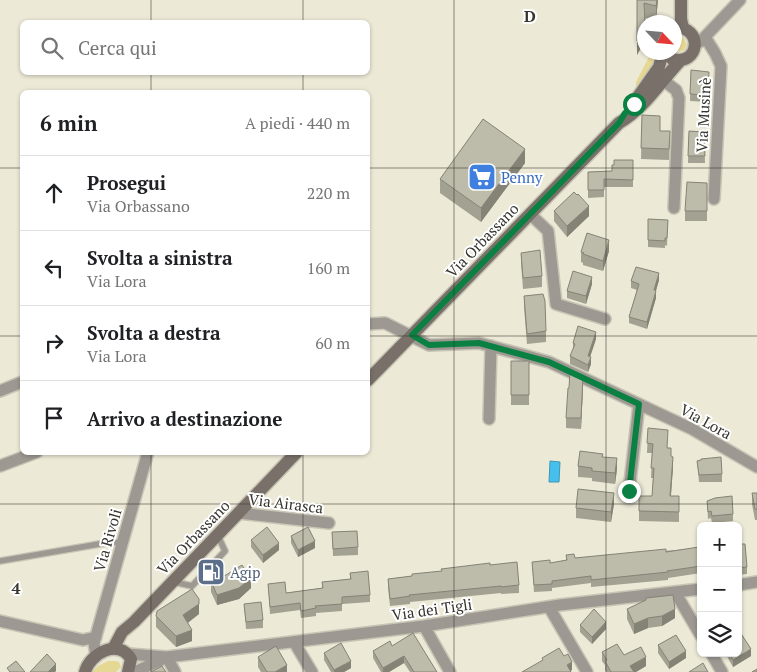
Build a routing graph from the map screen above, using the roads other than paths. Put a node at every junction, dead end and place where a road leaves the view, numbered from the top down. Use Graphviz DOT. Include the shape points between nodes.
graph roads {
  1 [pos="675,0"];
  2 [pos="681,0"];
  3 [pos="740,0"];
  4 [pos="678,15"];
  5 [pos="680,15"];
  6 [pos="682,28"];
  7 [pos="682,29"];
  8 [pos="707,34"];
  9 [pos="695,47"];
  10 [pos="661,60"];
  11 [pos="676,60"];
  12 [pos="680,61"];
  13 [pos="664,81"];
  14 [pos="619,123"];
  15 [pos="714,199"];
  16 [pos="674,208"];
  17 [pos="530,214"];
  18 [pos="605,319"];
  19 [pos="370,324"];
  20 [pos="412,335"];
  21 [pos="491,346"];
  22 [pos="370,378"];
  23 [pos="20,383"];
  24 [pos="0,391"];
  25 [pos="639,404"];
  26 [pos="489,419"];
  27 [pos="29,455"];
  28 [pos="147,455"];
  29 [pos="294,455"];
  30 [pos="0,466"];
  31 [pos="757,467"];
  32 [pos="629,491"];
  33 [pos="239,513"];
  34 [pos="329,523"];
  35 [pos="122,543"];
  36 [pos="0,561"];
  37 [pos="757,582"];
  38 [pos="742,584"];
  39 [pos="697,589"];
  40 [pos="675,592"];
  41 [pos="549,607"];
  42 [pos="0,621"];
  43 [pos="424,626"];
  44 [pos="697,629"];
  45 [pos="96,637"];
  46 [pos="294,642"];
  47 [pos="122,651"];
  48 [pos="96,656"];
  49 [pos="166,657"];
  50 [pos="713,657"];
  51 [pos="84,670"];
  52 [pos="128,672"];
  53 [pos="135,672"];
  54 [pos="175,672"];
  55 [pos="312,672"];
  56 [pos="450,672"];
  57 [pos="587,672"];
  58 [pos="722,672"];
  1 -- 4 [label="main road"];
  2 -- 5 [label="main road"];
  3 -- 8 [label="street"];
  6 -- 8 [label="street"];
  7 -- 9 [label="main road" via="693,37"];
  8 -- 9 [label="street"];
  8 -- 15 [label="street, Via Musinè" via="721,66"];
  9 -- 12 [label="main road, Via Orbassano" via="690,56"];
  10 -- 14 [label="main road, Via Orbassano" via="654,76"];
  11 -- 12 [label="main road"];
  12 -- 13 [label="main road, Via Orbassano"];
  13 -- 14 [label="main road, Via Orbassano"];
  13 -- 16 [label="street" via="676,90 679,98"];
  14 -- 17 [label="main road, Via Orbassano"];
  17 -- 18 [label="street" via="548,231 556,304"];
  17 -- 20 [label="main road, Via Orbassano"];
  19 -- 20 [label="street, Via Lora" via="385,323"];
  20 -- 21 [label="street, Via Lora" via="429,345 479,343"];
  20 -- 22 [label="main road, Via Orbassano"];
  21 -- 25 [label="street, Via Lora" via="549,362"];
  21 -- 26 [label="street"];
  23 -- 24 [label="street"];
  25 -- 31 [label="street, Via Lora" via="692,429"];
  25 -- 32 [label="street"];
  27 -- 30 [label="street"];
  28 -- 35 [label="street, Via Rivoli"];
  29 -- 33 [label="main road, Via Orbassano"];
  33 -- 34 [label="street, Via Airasca"];
  33 -- 47 [label="main road, Via Orbassano" via="134,622"];
  35 -- 36 [label="lane" via="111,542"];
  35 -- 45 [label="street, Via Rivoli"];
  37 -- 38 [label="street"];
  39 -- 40 [label="street, Via dei Tigli"];
  40 -- 41 [label="street, Via dei Tigli"];
  40 -- 44 [label="street"];
  41 -- 43 [label="street, Via dei Tigli"];
  41 -- 57 [label="street"];
  42 -- 45 [label="street" via="83,640"];
  43 -- 46 [label="street, Via dei Tigli"];
  43 -- 56 [label="street"];
  45 -- 47 [label="street"];
  45 -- 48 [label="street, Via Rivoli"];
  46 -- 49 [label="street, Via dei Tigli"];
  46 -- 55 [label="street"];
  47 -- 48 [label="main road"];
  47 -- 49 [label="street, Via dei Tigli"];
  47 -- 52 [label="main road, Via Orbassano" via="131,659"];
  48 -- 51 [label="main road"];
  49 -- 53 [label="street, Via dei Tigli"];
  49 -- 54 [label="street"];
  50 -- 58 [label="street"];
}
